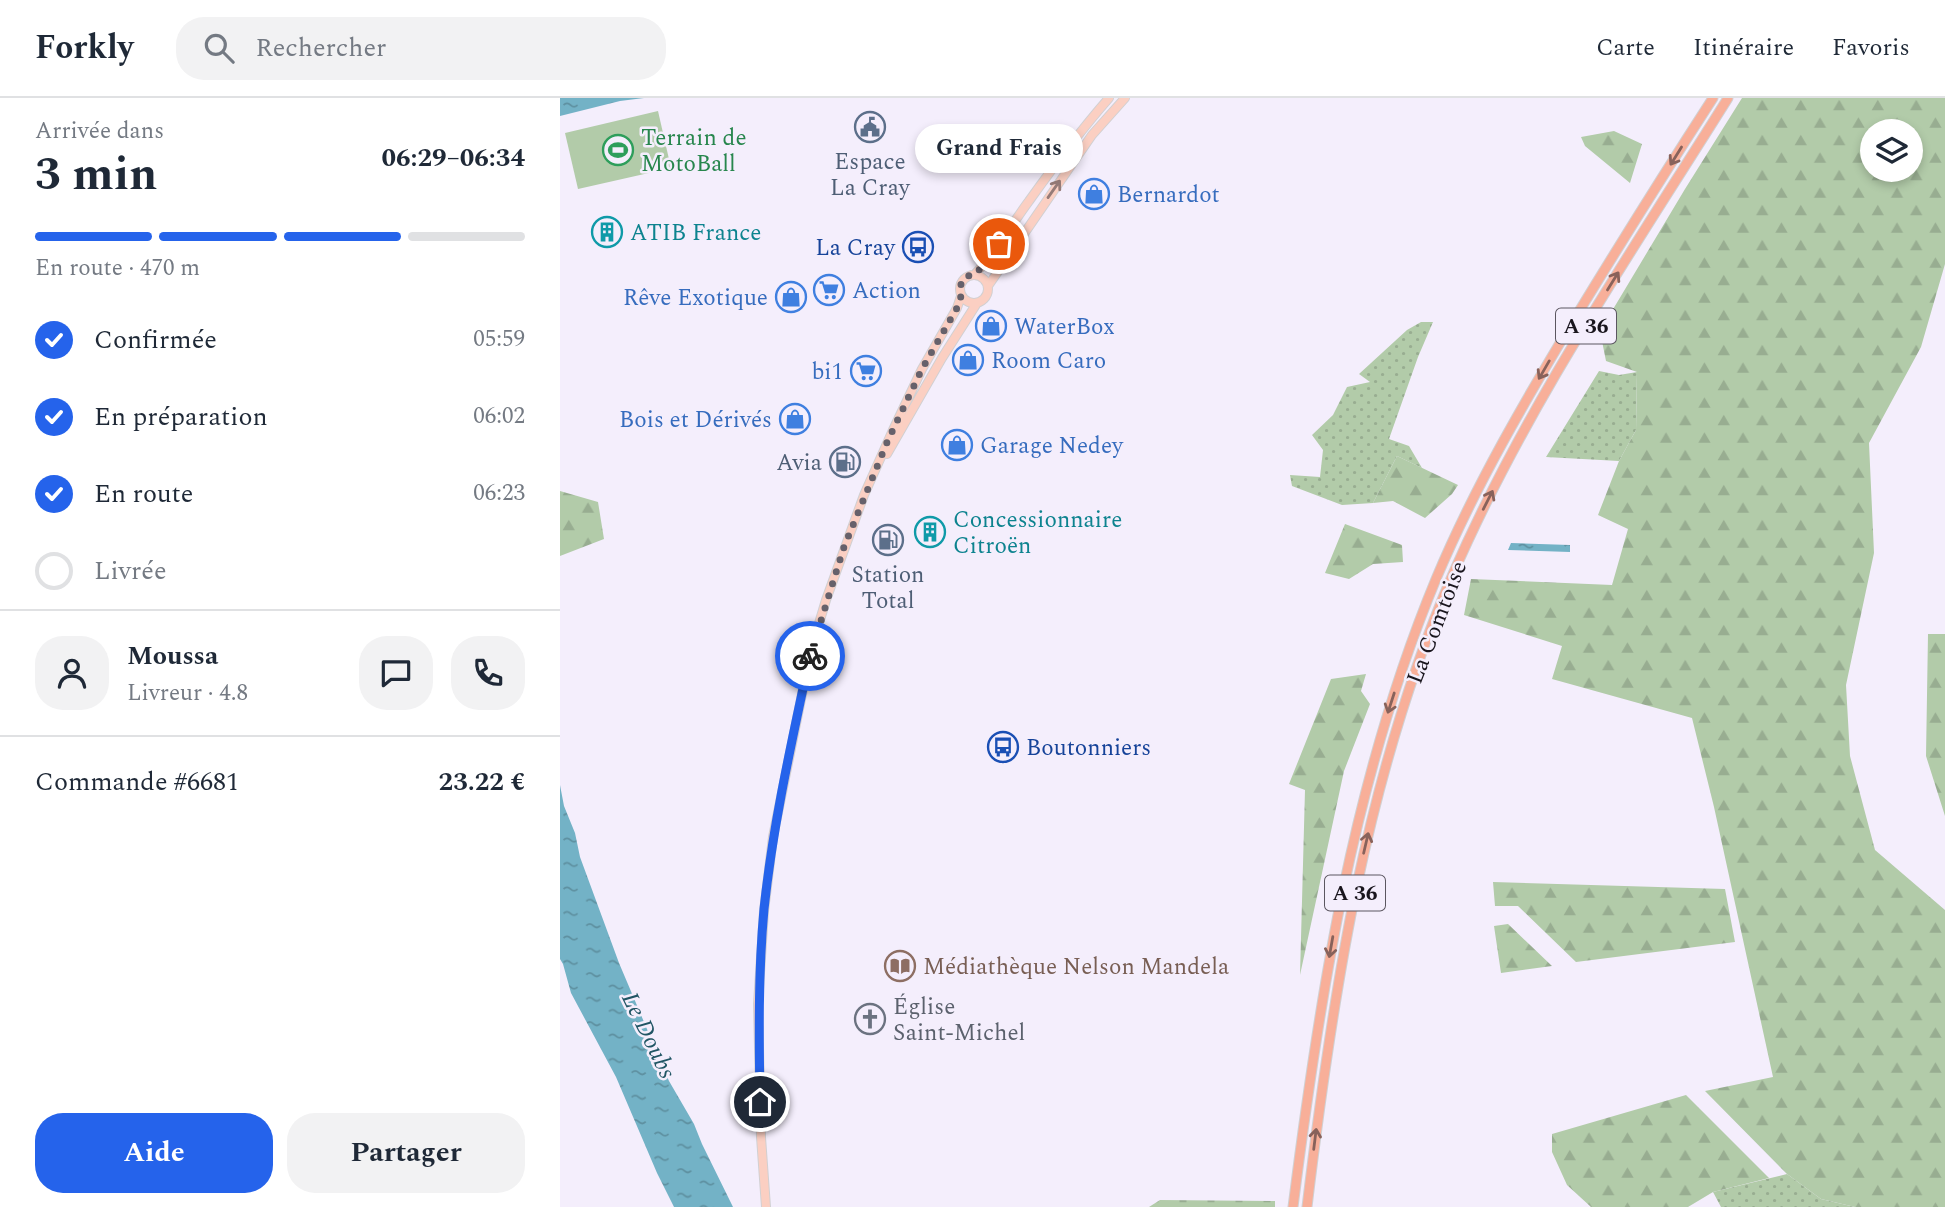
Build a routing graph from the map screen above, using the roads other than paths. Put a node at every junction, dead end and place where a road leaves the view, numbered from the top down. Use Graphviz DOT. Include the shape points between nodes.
graph roads {
  1 [pos="1109,98"];
  2 [pos="1125,98"];
  3 [pos="1713,98"];
  4 [pos="1728,98"];
  5 [pos="974,275"];
  6 [pos="988,286"];
  7 [pos="961,296"];
  8 [pos="977,303"];
  9 [pos="804,684"];
  10 [pos="766,1207"];
  11 [pos="1293,1207"];
  12 [pos="1307,1207"];
  1 -- 5 [label="main road"];
  6 -- 2 [label="main road, one-way" via="1092,135"];
  3 -- 11 [label="highway, La Comtoise / A 36, one-way" via="1605,269 1490,467 1445,559 1400,674 1346,870 1321,1006"];
  12 -- 4 [label="highway, La Comtoise / A 36, one-way" via="1334,1009 1359,872 1403,707 1447,590 1492,492 1550,386"];
  5 -- 6 [label="main road"];
  5 -- 7 [label="main road" via="962,281"];
  6 -- 8 [label="main road" via="986,296"];
  7 -- 8 [label="main road"];
  7 -- 9 [label="main road" via="864,495 826,600"];
  8 -- 9 [label="main road" via="880,468 849,543"];
  9 -- 10 [label="main road" via="773,837 764,911 758,1004"];
}
